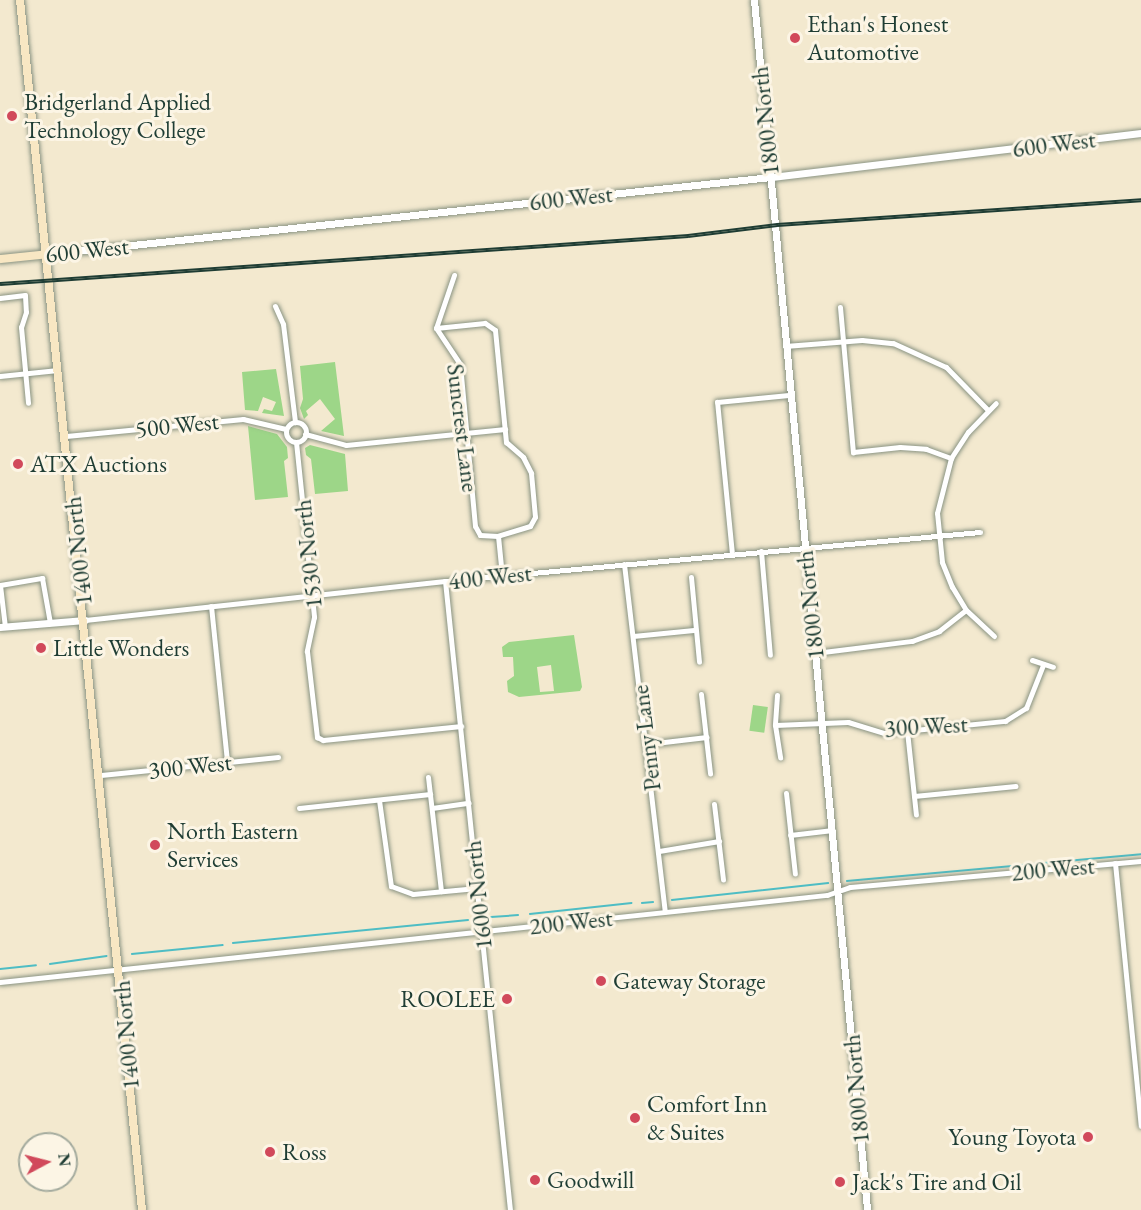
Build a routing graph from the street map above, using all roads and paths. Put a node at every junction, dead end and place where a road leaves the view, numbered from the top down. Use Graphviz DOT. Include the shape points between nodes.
graph roads {
  1 [pos="20,0"];
  2 [pos="754,0"];
  3 [pos="1141,133"];
  4 [pos="771,177"];
  5 [pos="48,254"];
  6 [pos="0,260"];
  7 [pos="454,275"];
  8 [pos="0,298"];
  9 [pos="275,306"];
  10 [pos="840,307"];
  11 [pos="436,328"];
  12 [pos="843,340"];
  13 [pos="784,346"];
  14 [pos="60,370"];
  15 [pos="24,374"];
  16 [pos="0,376"];
  17 [pos="789,395"];
  18 [pos="996,403"];
  19 [pos="28,404"];
  20 [pos="988,410"];
  21 [pos="295,422"];
  22 [pos="286,429"];
  23 [pos="505,429"];
  24 [pos="465,432"];
  25 [pos="305,435"];
  26 [pos="66,436"];
  27 [pos="296,442"];
  28 [pos="951,458"];
  29 [pos="980,532"];
  30 [pos="498,536"];
  31 [pos="939,536"];
  32 [pos="804,546"];
  33 [pos="761,551"];
  34 [pos="732,554"];
  35 [pos="624,564"];
  36 [pos="502,576"];
  37 [pos="691,577"];
  38 [pos="445,581"];
  39 [pos="312,595"];
  40 [pos="211,606"];
  41 [pos="966,610"];
  42 [pos="85,620"];
  43 [pos="50,622"];
  44 [pos="3,627"];
  45 [pos="694,630"];
  46 [pos="633,636"];
  47 [pos="994,636"];
  48 [pos="815,653"];
  49 [pos="770,655"];
  50 [pos="1032,660"];
  51 [pos="699,662"];
  52 [pos="1043,665"];
  53 [pos="1053,667"];
  54 [pos="701,694"];
  55 [pos="777,695"];
  56 [pos="822,723"];
  57 [pos="775,725"];
  58 [pos="461,726"];
  59 [pos="907,731"];
  60 [pos="706,738"];
  61 [pos="647,744"];
  62 [pos="278,757"];
  63 [pos="780,758"];
  64 [pos="227,762"];
  65 [pos="710,773"];
  66 [pos="101,775"];
  67 [pos="429,777"];
  68 [pos="1016,786"];
  69 [pos="786,793"];
  70 [pos="430,794"];
  71 [pos="914,796"];
  72 [pos="379,800"];
  73 [pos="468,803"];
  74 [pos="714,804"];
  75 [pos="299,808"];
  76 [pos="432,808"];
  77 [pos="916,815"];
  78 [pos="833,830"];
  79 [pos="790,835"];
  80 [pos="719,842"];
  81 [pos="658,851"];
  82 [pos="1141,861"];
  83 [pos="1115,863"];
  84 [pos="795,874"];
  85 [pos="723,879"];
  86 [pos="477,888"];
  87 [pos="441,891"];
  88 [pos="839,892"];
  89 [pos="665,912"];
  90 [pos="483,930"];
  91 [pos="120,970"];
  92 [pos="0,982"];
  93 [pos="1141,1126"];
  94 [pos="141,1210"];
  95 [pos="510,1210"];
  96 [pos="867,1210"];
  1 -- 5 [label="main road, 1400 North"];
  2 -- 4 [label="street, 1800 North"];
  3 -- 4 [label="street, 600 West"];
  4 -- 5 [label="street, 600 West"];
  4 -- 13 [label="street, 1800 North"];
  5 -- 6 [label="main road, 600 West"];
  5 -- 14 [label="main road, 1400 North"];
  7 -- 11 [label="street"];
  8 -- 15 [label="street" via="25,295 26,312 21,327"];
  9 -- 21 [label="street" via="283,324"];
  10 -- 12 [label="street"];
  11 -- 23 [label="street" via="491,325"];
  11 -- 24 [label="street, Suncrest Lane" via="460,364"];
  12 -- 13 [label="street"];
  12 -- 20 [label="street" via="893,343 921,353 946,367"];
  12 -- 28 [label="street" via="853,452 900,447 926,449"];
  13 -- 17 [label="street, 1800 North"];
  14 -- 15 [label="street"];
  14 -- 26 [label="main road, 1400 North"];
  15 -- 16 [label="street"];
  15 -- 19 [label="street"];
  17 -- 32 [label="street, 1800 North"];
  17 -- 34 [label="street" via="717,402"];
  18 -- 20 [label="street"];
  20 -- 28 [label="street"];
  21 -- 22 [label="street"];
  21 -- 25 [label="street" via="303,426"];
  22 -- 26 [label="street, 500 West" via="243,419"];
  22 -- 27 [label="street" via="288,438"];
  23 -- 24 [label="street"];
  23 -- 30 [label="street" via="510,448 528,463 535,517 530,526"];
  24 -- 25 [label="street" via="346,445"];
  24 -- 30 [label="street, Suncrest Lane" via="475,526 480,535"];
  25 -- 27 [label="street"];
  26 -- 42 [label="main road, 1400 North"];
  27 -- 39 [label="street, 1530 North"];
  28 -- 31 [label="street" via="941,487"];
  29 -- 31 [label="street, 400 West"];
  30 -- 36 [label="street"];
  31 -- 32 [label="street, 400 West"];
  31 -- 41 [label="street" via="942,562"];
  32 -- 33 [label="street, 400 West"];
  32 -- 48 [label="street, 1800 North"];
  33 -- 34 [label="street, 400 West"];
  33 -- 49 [label="street"];
  34 -- 35 [label="street, 400 West"];
  35 -- 36 [label="street, 400 West"];
  35 -- 46 [label="street, Penny Lane"];
  36 -- 38 [label="street, 400 West"];
  37 -- 45 [label="street"];
  38 -- 39 [label="street, 400 West"];
  38 -- 58 [label="street, 1600 North"];
  39 -- 40 [label="street, 400 West"];
  39 -- 58 [label="street, 1530 North" via="314,625 307,651 317,737 323,740"];
  40 -- 42 [label="street, 400 West"];
  40 -- 64 [label="street"];
  41 -- 47 [label="street"];
  41 -- 48 [label="street" via="939,631 912,641"];
  42 -- 43 [label="street, 400 West"];
  42 -- 66 [label="main road, 1400 North"];
  43 -- 44 [label="street, 400 West"];
  43 -- 44 [label="street" via="42,578 0,585"];
  45 -- 46 [label="street"];
  45 -- 51 [label="street"];
  46 -- 61 [label="street, Penny Lane"];
  48 -- 56 [label="street, 1800 North"];
  50 -- 52 [label="street"];
  52 -- 53 [label="street"];
  52 -- 59 [label="street, 300 West" via="1034,695 1017,716 1005,721"];
  54 -- 60 [label="street"];
  55 -- 57 [label="street"];
  56 -- 57 [label="street, 300 West"];
  56 -- 59 [label="street, 300 West" via="848,722 884,733"];
  56 -- 78 [label="street, 1800 North"];
  57 -- 63 [label="street"];
  58 -- 73 [label="street, 1600 North"];
  59 -- 71 [label="street"];
  60 -- 61 [label="street"];
  60 -- 65 [label="street"];
  61 -- 81 [label="street, Penny Lane"];
  62 -- 64 [label="street, 300 West"];
  64 -- 66 [label="street, 300 West"];
  66 -- 91 [label="main road, 1400 North"];
  67 -- 70 [label="street"];
  68 -- 71 [label="street"];
  69 -- 79 [label="street"];
  70 -- 72 [label="street"];
  70 -- 76 [label="street"];
  71 -- 77 [label="street"];
  72 -- 75 [label="street"];
  72 -- 87 [label="street" via="388,883 409,893"];
  73 -- 76 [label="street"];
  73 -- 86 [label="street, 1600 North"];
  74 -- 80 [label="street"];
  76 -- 87 [label="street"];
  78 -- 79 [label="street"];
  78 -- 88 [label="street, 1800 North"];
  79 -- 84 [label="street"];
  80 -- 81 [label="street"];
  80 -- 85 [label="street"];
  81 -- 89 [label="street, Penny Lane"];
  82 -- 83 [label="street, 200 West"];
  83 -- 88 [label="street, 200 West" via="850,887"];
  83 -- 93 [label="street"];
  86 -- 87 [label="street"];
  86 -- 90 [label="street, 1600 North"];
  88 -- 89 [label="street, 200 West"];
  88 -- 96 [label="street, 1800 North"];
  89 -- 90 [label="street, 200 West"];
  90 -- 91 [label="street, 200 West"];
  90 -- 95 [label="street, 1600 North"];
  91 -- 92 [label="street, 200 West"];
  91 -- 94 [label="main road, 1400 North"];
}
